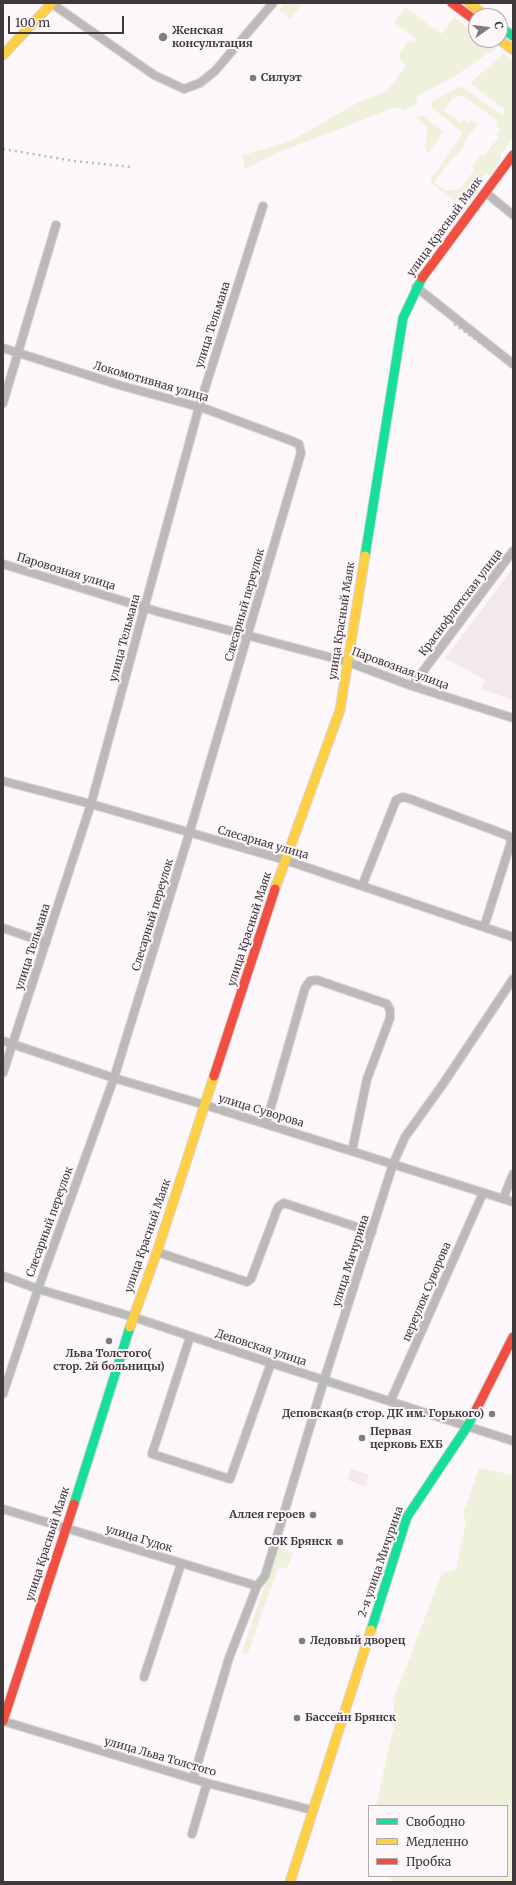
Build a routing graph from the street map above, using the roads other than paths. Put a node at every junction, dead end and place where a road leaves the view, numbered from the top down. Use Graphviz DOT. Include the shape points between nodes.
graph roads {
  1 [pos="51,3"];
  2 [pos="272,3"];
  3 [pos="452,3"];
  4 [pos="468,15"];
  5 [pos="3,55"];
  6 [pos="513,155"];
  7 [pos="485,192"];
  8 [pos="263,206"];
  9 [pos="513,215"];
  10 [pos="56,225"];
  11 [pos="416,287"];
  12 [pos="3,348"];
  13 [pos="18,353"];
  14 [pos="513,364"];
  15 [pos="3,403"];
  16 [pos="199,407"];
  17 [pos="292,441"];
  18 [pos="513,551"];
  19 [pos="3,564"];
  20 [pos="144,608"];
  21 [pos="247,635"];
  22 [pos="348,662"];
  23 [pos="412,686"];
  24 [pos="513,718"];
  25 [pos="3,781"];
  26 [pos="91,804"];
  27 [pos="189,834"];
  28 [pos="285,860"];
  29 [pos="362,886"];
  30 [pos="484,927"];
  31 [pos="3,928"];
  32 [pos="513,937"];
  33 [pos="46,943"];
  34 [pos="513,979"];
  35 [pos="3,1041"];
  36 [pos="13,1044"];
  37 [pos="3,1073"];
  38 [pos="114,1078"];
  39 [pos="205,1105"];
  40 [pos="266,1124"];
  41 [pos="352,1151"];
  42 [pos="393,1164"];
  43 [pos="513,1174"];
  44 [pos="483,1193"];
  45 [pos="503,1199"];
  46 [pos="513,1202"];
  47 [pos="372,1232"];
  48 [pos="157,1252"];
  49 [pos="3,1276"];
  50 [pos="38,1289"];
  51 [pos="133,1316"];
  52 [pos="190,1337"];
  53 [pos="513,1338"];
  54 [pos="271,1363"];
  55 [pos="324,1380"];
  56 [pos="3,1394"];
  57 [pos="391,1400"];
  58 [pos="467,1427"];
  59 [pos="513,1441"];
  60 [pos="3,1509"];
  61 [pos="66,1529"];
  62 [pos="181,1564"];
  63 [pos="257,1586"];
  64 [pos="144,1677"];
  65 [pos="3,1721"];
  66 [pos="193,1779"];
  67 [pos="207,1783"];
  68 [pos="312,1810"];
  69 [pos="192,1834"];
  70 [pos="290,1882"];
  1 -- 2 [label="street" via="154,75 184,89 200,83 215,71"];
  1 -- 5 [label="main road"];
  3 -- 4 [label="main road"];
  6 -- 7 [label="main road, улица Красный Маяк"];
  7 -- 9 [label="street"];
  7 -- 11 [label="main road, улица Красный Маяк"];
  8 -- 16 [label="street, улица Тельмана"];
  10 -- 13 [label="street"];
  11 -- 14 [label="street"];
  11 -- 22 [label="main road, улица Красный Маяк" via="403,318"];
  12 -- 13 [label="street, Локомотивная улица"];
  13 -- 15 [label="street"];
  13 -- 16 [label="street, Локомотивная улица"];
  16 -- 17 [label="street, Локомотивная улица"];
  16 -- 20 [label="street, улица Тельмана"];
  17 -- 21 [label="street, Слесарный переулок" via="299,444 301,453"];
  18 -- 23 [label="street, Краснофлотская улица"];
  19 -- 20 [label="street, Паровозная улица"];
  20 -- 21 [label="street, Паровозная улица"];
  20 -- 26 [label="street, улица Тельмана"];
  21 -- 22 [label="street, Паровозная улица"];
  21 -- 27 [label="street, Слесарный переулок"];
  22 -- 23 [label="street, Паровозная улица"];
  22 -- 28 [label="main road, улица Красный Маяк" via="340,710"];
  23 -- 24 [label="street, Паровозная улица"];
  25 -- 26 [label="street, Слесарная улица"];
  26 -- 27 [label="street, Слесарная улица"];
  26 -- 33 [label="street, улица Тельмана"];
  27 -- 28 [label="street, Слесарная улица"];
  27 -- 38 [label="street, Слесарный переулок"];
  28 -- 29 [label="street, Слесарная улица"];
  28 -- 39 [label="main road, улица Красный Маяк"];
  29 -- 30 [label="street, Слесарная улица"];
  29 -- 30 [label="street" via="396,800 403,797 410,799 509,836 511,842"];
  30 -- 32 [label="street, Слесарная улица"];
  31 -- 33 [label="street"];
  33 -- 36 [label="street, улица Тельмана"];
  34 -- 42 [label="street, улица Мичурина" via="405,1137"];
  35 -- 36 [label="street, улица Суворова"];
  36 -- 37 [label="street, улица Тельмана"];
  36 -- 38 [label="street, улица Суворова"];
  38 -- 39 [label="street, улица Суворова"];
  38 -- 50 [label="street, Слесарный переулок"];
  39 -- 40 [label="street, улица Суворова"];
  39 -- 48 [label="main road, улица Красный Маяк"];
  40 -- 41 [label="street, улица Суворова"];
  40 -- 41 [label="street" via="305,988 310,981 317,980 387,1004 390,1010 390,1018 368,1079"];
  41 -- 42 [label="street, улица Суворова"];
  42 -- 44 [label="street, улица Суворова"];
  42 -- 47 [label="street, улица Мичурина"];
  43 -- 45 [label="street"];
  44 -- 45 [label="street, улица Суворова"];
  44 -- 57 [label="street, переулок Суворова"];
  45 -- 46 [label="street, улица Суворова"];
  47 -- 48 [label="street" via="284,1202 278,1207 251,1279 247,1282"];
  47 -- 55 [label="street, улица Мичурина"];
  48 -- 51 [label="main road, улица Красный Маяк"];
  49 -- 50 [label="street, Деповская улица"];
  50 -- 51 [label="street, Деповская улица"];
  50 -- 56 [label="street, Слесарный переулок"];
  51 -- 52 [label="street, Деповская улица"];
  51 -- 61 [label="main road, улица Красный Маяк"];
  52 -- 54 [label="street, Деповская улица"];
  52 -- 54 [label="street" via="152,1454 230,1479"];
  53 -- 58 [label="main road, 2-я улица Мичурина"];
  54 -- 55 [label="street, Деповская улица"];
  55 -- 57 [label="street, Деповская улица"];
  55 -- 63 [label="street, улица Мичурина" via="265,1576"];
  57 -- 58 [label="street, Деповская улица"];
  58 -- 59 [label="street, Деповская улица"];
  58 -- 68 [label="main road, 2-я улица Мичурина" via="407,1517"];
  60 -- 61 [label="street, улица Гудок"];
  61 -- 62 [label="street, улица Гудок"];
  61 -- 65 [label="main road, улица Красный Маяк"];
  62 -- 63 [label="street, улица Гудок"];
  62 -- 64 [label="street"];
  63 -- 66 [label="street" via="229,1658"];
  65 -- 66 [label="street, улица Льва Толстого"];
  66 -- 67 [label="street, улица Льва Толстого"];
  67 -- 68 [label="street, улица Льва Толстого"];
  67 -- 69 [label="street"];
  68 -- 70 [label="main road, 2-я улица Мичурина"];
}
